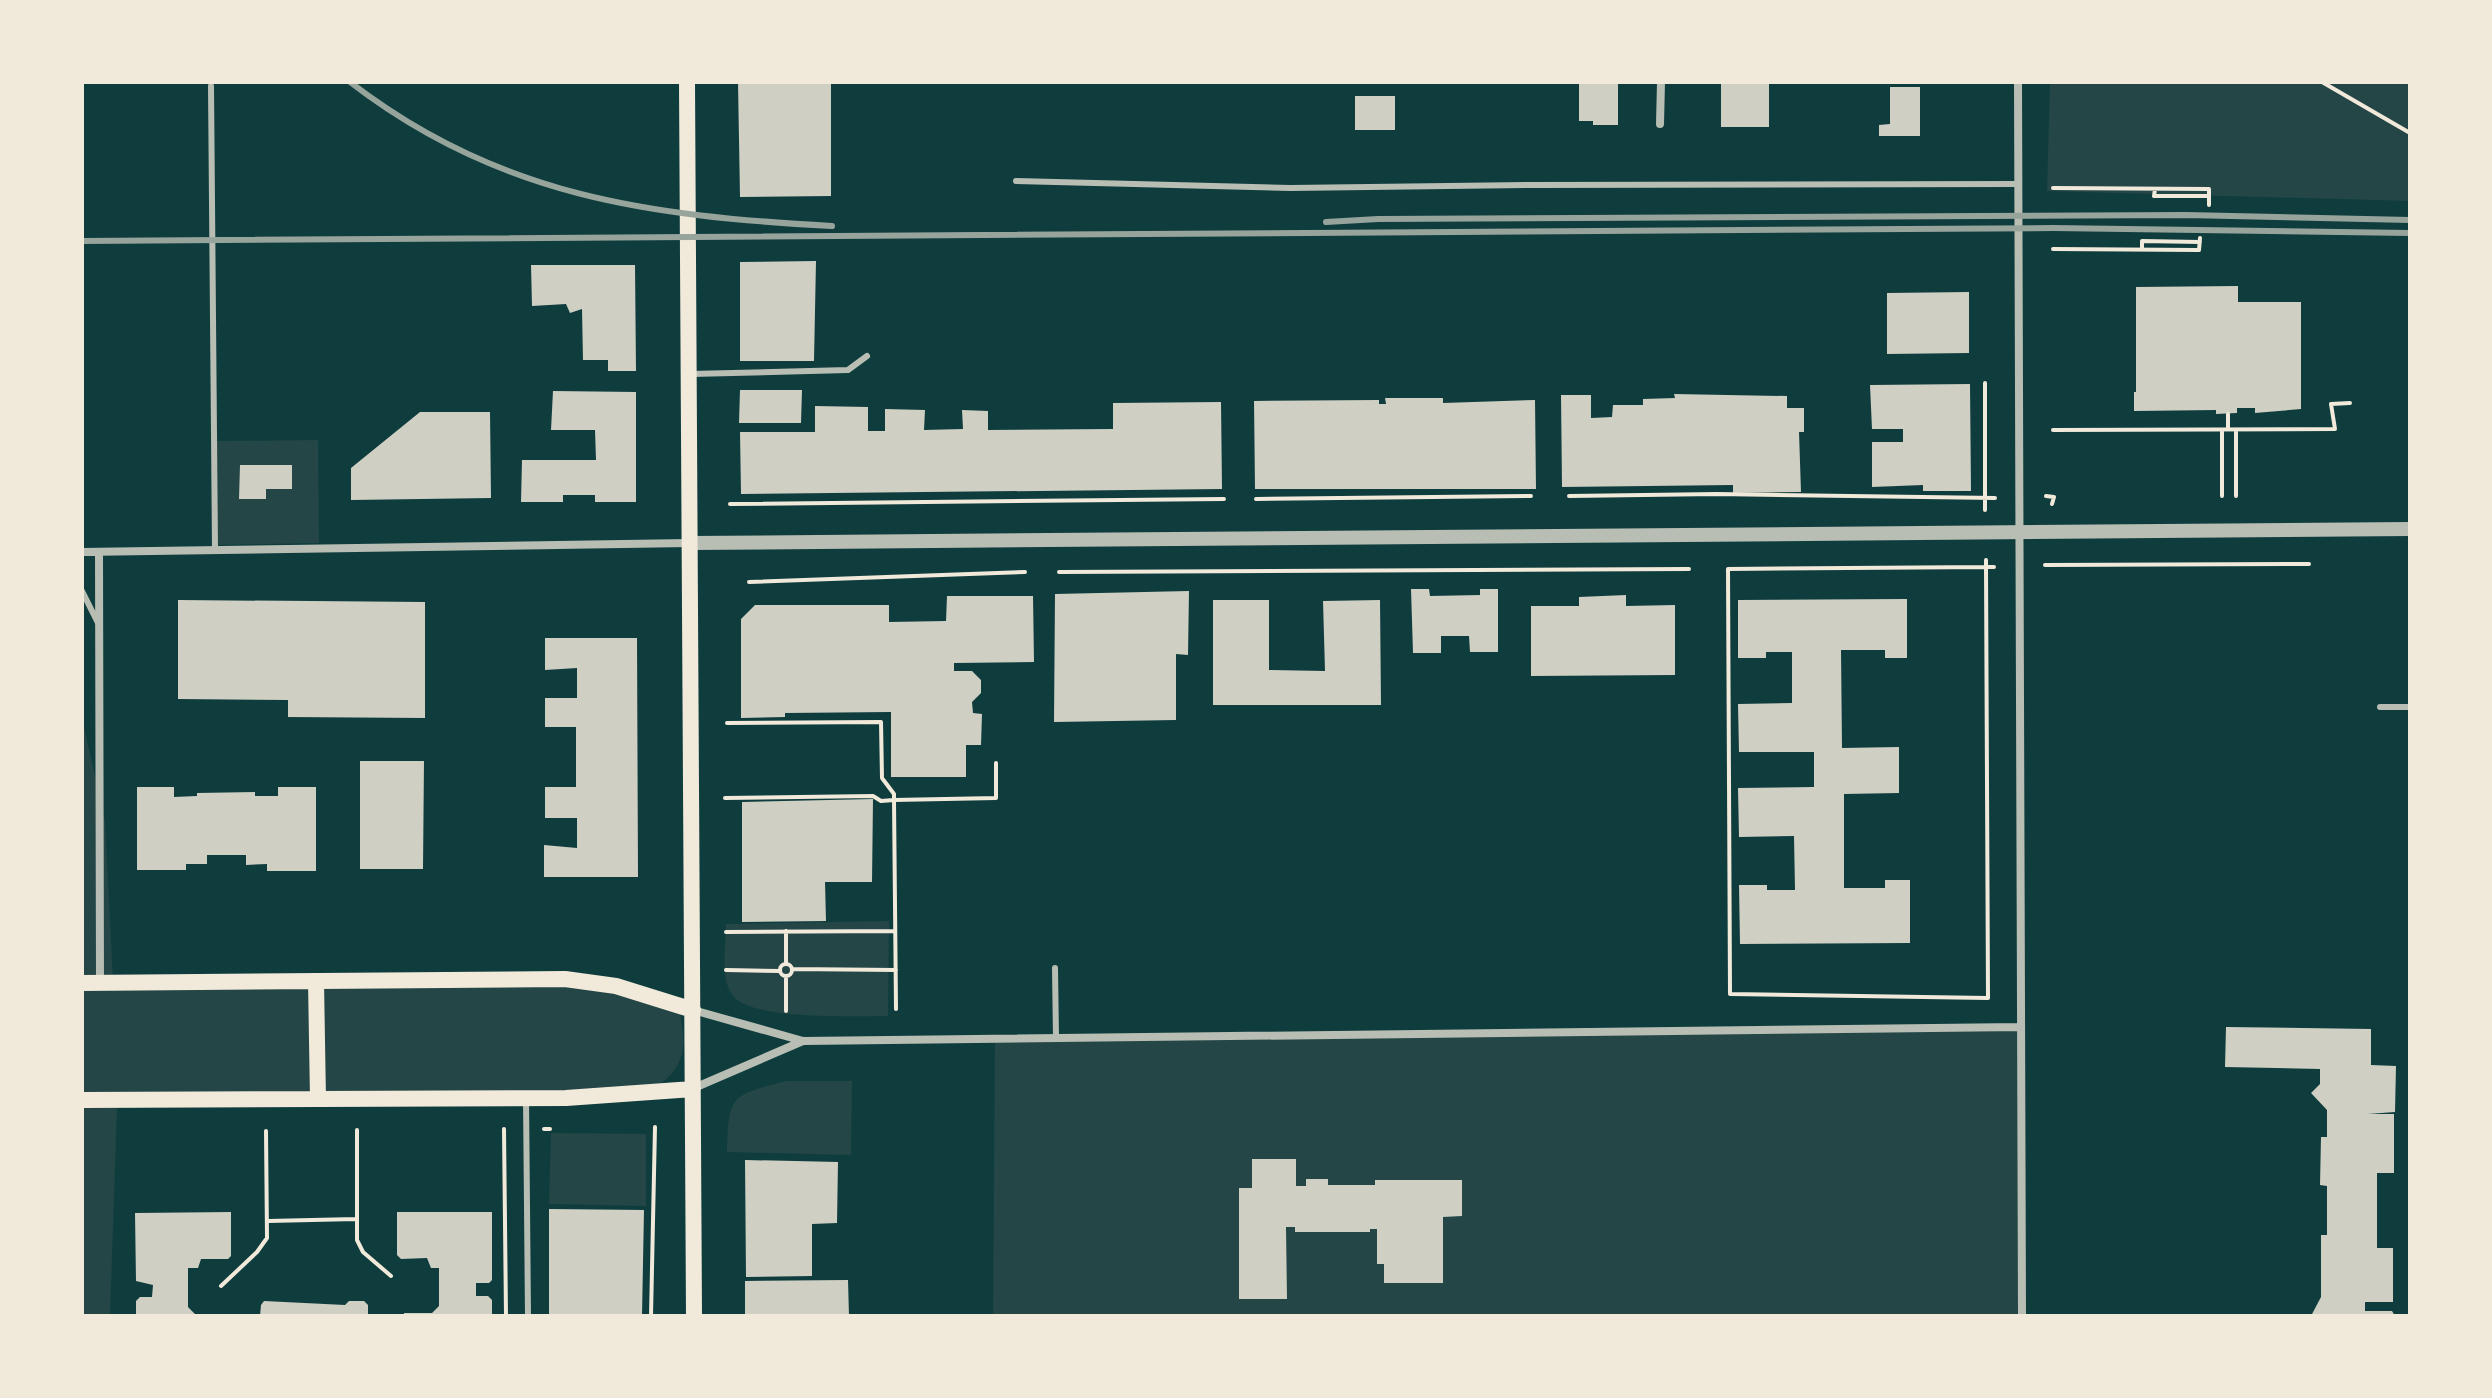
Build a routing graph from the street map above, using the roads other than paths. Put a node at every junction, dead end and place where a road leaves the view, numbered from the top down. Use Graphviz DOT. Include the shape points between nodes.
graph roads {
  1 [pos="687,82"];
  2 [pos="1661,82"];
  3 [pos="2018,82"];
  4 [pos="211,86"];
  5 [pos="1660,124"];
  6 [pos="1016,181"];
  7 [pos="2018,184"];
  8 [pos="867,356"];
  9 [pos="688,374"];
  10 [pos="2410,529"];
  11 [pos="2018,532"];
  12 [pos="690,543"];
  13 [pos="215,550"];
  14 [pos="82,552"];
  15 [pos="99,552"];
  16 [pos="82,591"];
  17 [pos="99,626"];
  18 [pos="2380,707"];
  19 [pos="2410,707"];
  20 [pos="1055,968"];
  21 [pos="316,981"];
  22 [pos="82,983"];
  23 [pos="100,983"];
  24 [pos="693,1010"];
  25 [pos="2020,1027"];
  26 [pos="1056,1038"];
  27 [pos="803,1041"];
  28 [pos="693,1089"];
  29 [pos="526,1098"];
  30 [pos="318,1099"];
  31 [pos="82,1100"];
  32 [pos="528,1316"];
  33 [pos="694,1316"];
  34 [pos="2022,1316"];
  1 -- 9 [label="main road"];
  2 -- 5 [label="street"];
  3 -- 7 [label="street"];
  4 -- 13 [label="lane"];
  6 -- 7 [label="lane" via="1290,188"];
  7 -- 11 [label="street"];
  8 -- 9 [label="lane" via="848,370"];
  9 -- 12 [label="main road"];
  10 -- 11 [label="street"];
  11 -- 12 [label="street"];
  11 -- 25 [label="street"];
  12 -- 13 [label="street"];
  12 -- 24 [label="main road"];
  13 -- 15 [label="street"];
  14 -- 15 [label="street"];
  15 -- 17 [label="street"];
  16 -- 17 [label="lane"];
  17 -- 23 [label="street"];
  18 -- 19 [label="lane"];
  20 -- 26 [label="lane"];
  21 -- 23 [label="main road"];
  21 -- 24 [label="main road" via="565,979 616,986"];
  21 -- 30 [label="main road"];
  22 -- 23 [label="main road"];
  24 -- 27 [label="street"];
  24 -- 28 [label="main road"];
  25 -- 26 [label="street"];
  25 -- 34 [label="street"];
  26 -- 27 [label="street"];
  27 -- 28 [label="street"];
  28 -- 29 [label="main road"];
  28 -- 33 [label="main road"];
  29 -- 30 [label="main road"];
  29 -- 32 [label="lane"];
  30 -- 31 [label="main road"];
}
